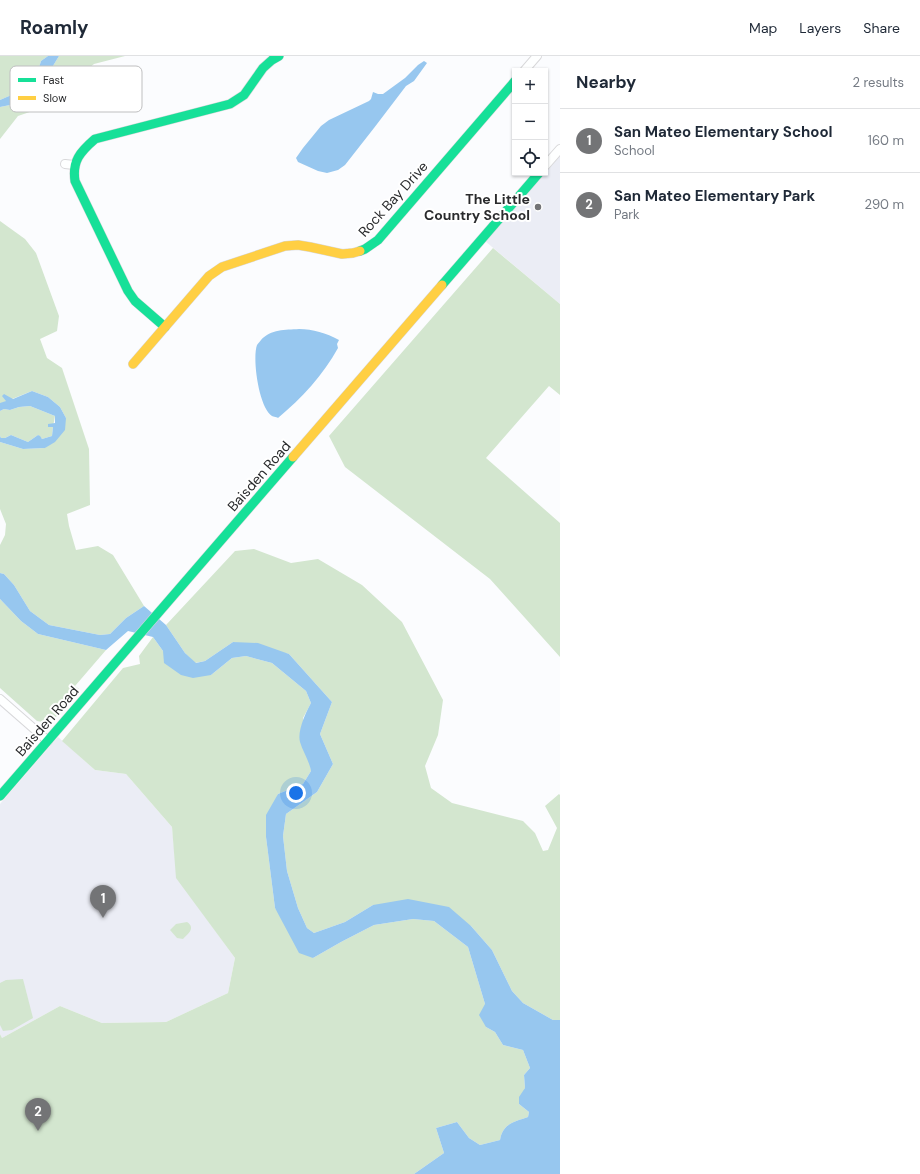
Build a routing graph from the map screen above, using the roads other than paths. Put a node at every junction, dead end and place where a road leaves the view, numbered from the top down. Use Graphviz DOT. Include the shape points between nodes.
graph roads {
  1 [pos="279,56"];
  2 [pos="537,56"];
  3 [pos="527,68"];
  4 [pos="512,84"];
  5 [pos="560,149"];
  6 [pos="548,163"];
  7 [pos="536,176"];
  8 [pos="165,327"];
  9 [pos="133,364"];
  10 [pos="0,699"];
  11 [pos="48,741"];
  12 [pos="0,796"];
  1 -- 8 [label="street" via="265,65 246,93 238,100 96,139 69,165 128,291 135,301"];
  2 -- 3 [label="street"];
  4 -- 8 [label="street, Rock Bay Drive" via="370,247 350,254 337,254 294,244 222,267 209,276"];
  5 -- 6 [label="street"];
  7 -- 11 [label="street, Baisden Road"];
  8 -- 9 [label="street, Rock Bay Drive"];
  10 -- 11 [label="street"];
  11 -- 12 [label="street, Baisden Road"];
}
